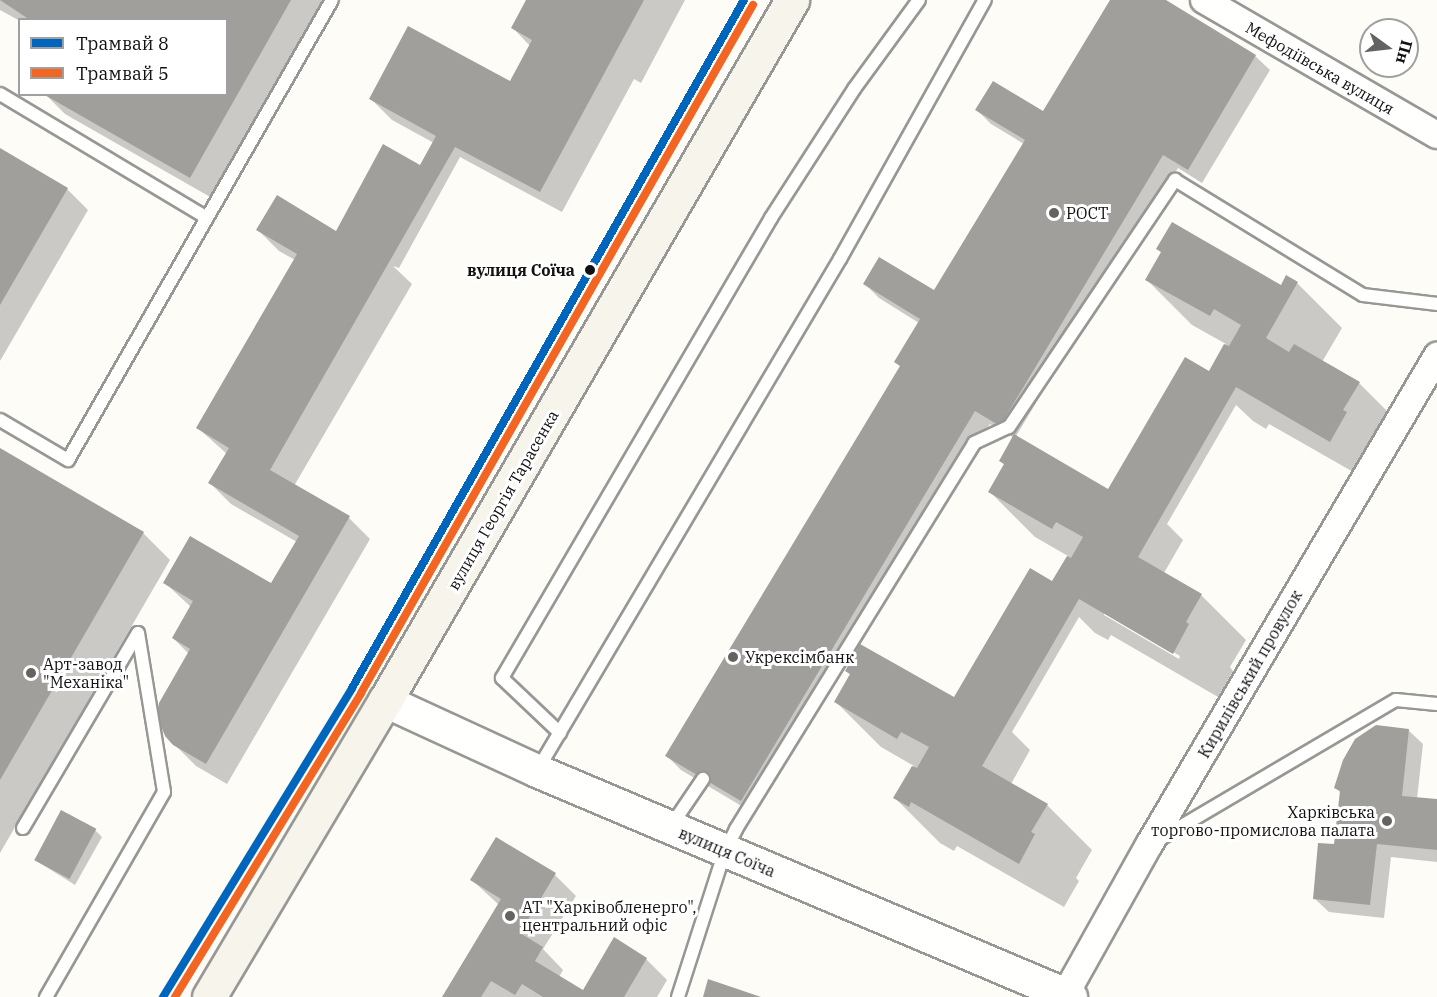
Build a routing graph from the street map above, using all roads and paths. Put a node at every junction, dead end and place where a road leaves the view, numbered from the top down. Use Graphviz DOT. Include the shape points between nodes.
graph roads {
  1 [pos="332,0"];
  2 [pos="792,0"];
  3 [pos="919,0"];
  4 [pos="985,0"];
  5 [pos="1204,0"];
  6 [pos="0,93"];
  7 [pos="1437,135"];
  8 [pos="207,218"];
  9 [pos="1437,304"];
  10 [pos="1437,356"];
  11 [pos="0,420"];
  12 [pos="386,701"];
  13 [pos="1437,704"];
  14 [pos="560,733"];
  15 [pos="537,771"];
  16 [pos="703,778"];
  17 [pos="670,827"];
  18 [pos="23,828"];
  19 [pos="1149,845"];
  20 [pos="725,851"];
  21 [pos="1068,996"];
  22 [pos="46,997"];
  23 [pos="210,997"];
  24 [pos="678,997"];
  1 -- 8 [label="lane"];
  2 -- 12 [label="main road, вулиця Георгія Тарасенка"];
  3 -- 14 [label="lane" via="850,94 771,218 501,678"];
  4 -- 14 [label="lane" via="840,259"];
  5 -- 7 [label="street, Мефодіївська вулиця"];
  6 -- 8 [label="lane"];
  8 -- 11 [label="lane" via="68,460"];
  9 -- 20 [label="lane" via="1363,295 1175,180 1009,427 974,443"];
  10 -- 19 [label="street, Кирилівський провулок"];
  12 -- 15 [label="street, вулиця Соїча"];
  12 -- 23 [label="main road, вулиця Георгія Тарасенка"];
  13 -- 19 [label="lane" via="1396,700"];
  14 -- 15 [label="lane"];
  15 -- 17 [label="street, вулиця Соїча"];
  16 -- 17 [label="lane"];
  17 -- 20 [label="street, вулиця Соїча"];
  18 -- 22 [label="lane" via="138,633 164,792"];
  19 -- 21 [label="street, Кирилівський провулок"];
  20 -- 21 [label="street, вулиця Соїча"];
  20 -- 24 [label="lane"];
}
